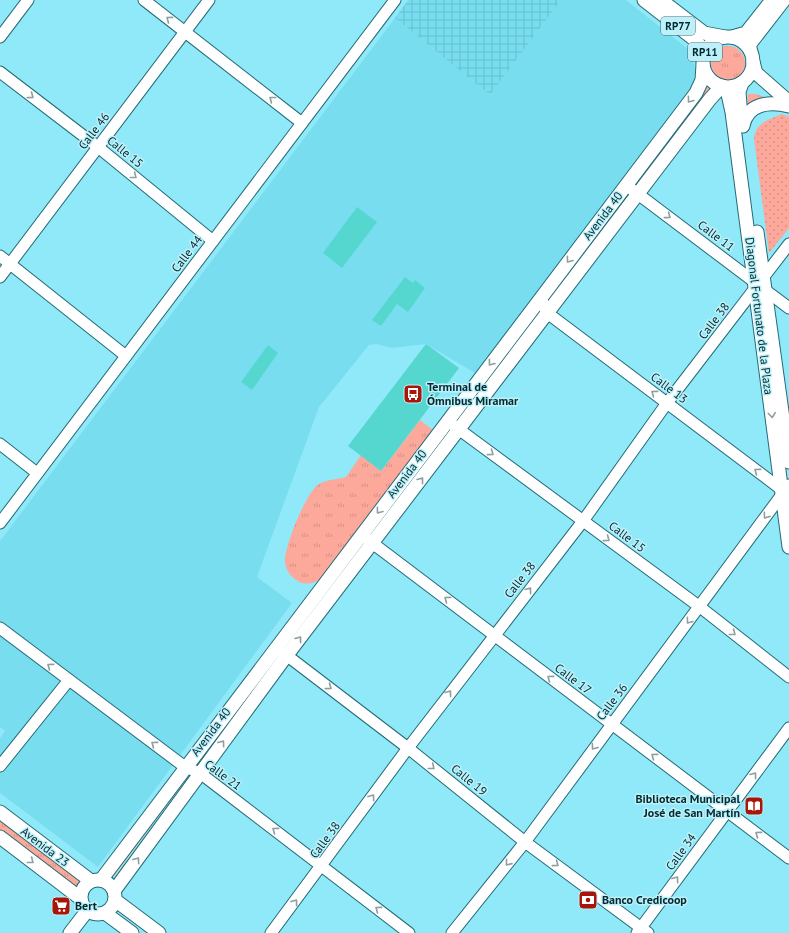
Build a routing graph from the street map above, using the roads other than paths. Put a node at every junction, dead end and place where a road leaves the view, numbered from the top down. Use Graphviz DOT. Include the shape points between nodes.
graph roads {
  1 [pos="28,0"];
  2 [pos="144,0"];
  3 [pos="209,0"];
  4 [pos="381,0"];
  5 [pos="644,0"];
  6 [pos="661,0"];
  7 [pos="772,0"];
  8 [pos="784,0"];
  9 [pos="392,4"];
  10 [pos="186,31"];
  11 [pos="0,37"];
  12 [pos="728,37"];
  13 [pos="752,56"];
  14 [pos="703,61"];
  15 [pos="0,72"];
  16 [pos="744,82"];
  17 [pos="723,87"];
  18 [pos="789,104"];
  19 [pos="302,123"];
  20 [pos="743,128"];
  21 [pos="98,147"];
  22 [pos="626,185"];
  23 [pos="637,193"];
  24 [pos="213,241"];
  25 [pos="789,244"];
  26 [pos="0,256"];
  27 [pos="10,264"];
  28 [pos="0,278"];
  29 [pos="759,284"];
  30 [pos="541,297"];
  31 [pos="789,308"];
  32 [pos="546,312"];
  33 [pos="126,356"];
  34 [pos="667,403"];
  35 [pos="447,421"];
  36 [pos="459,430"];
  37 [pos="0,444"];
  38 [pos="789,462"];
  39 [pos="38,473"];
  40 [pos="785,491"];
  41 [pos="583,521"];
  42 [pos="0,523"];
  43 [pos="361,534"];
  44 [pos="372,543"];
  45 [pos="789,547"];
  46 [pos="700,608"];
  47 [pos="0,628"];
  48 [pos="494,635"];
  49 [pos="276,646"];
  50 [pos="287,655"];
  51 [pos="789,677"];
  52 [pos="69,680"];
  53 [pos="612,724"];
  54 [pos="789,728"];
  55 [pos="408,748"];
  56 [pos="0,766"];
  57 [pos="186,767"];
  58 [pos="200,773"];
  59 [pos="727,811"];
  60 [pos="0,812"];
  61 [pos="0,837"];
  62 [pos="525,842"];
  63 [pos="789,858"];
  64 [pos="322,866"];
  65 [pos="96,880"];
  66 [pos="114,896"];
  67 [pos="80,898"];
  68 [pos="87,911"];
  69 [pos="105,913"];
  70 [pos="642,931"];
  71 [pos="70,933"];
  72 [pos="132,933"];
  73 [pos="159,933"];
  74 [pos="271,933"];
  75 [pos="409,933"];
  76 [pos="452,933"];
  1 -- 11 [label="street"];
  10 -- 2 [label="street, one-way"];
  3 -- 10 [label="street, Calle 46"];
  4 -- 9 [label="street"];
  5 -- 14 [label="main road, RP77" via="694,39 701,47"];
  6 -- 12 [label="main road, RP77" via="704,33"];
  7 -- 12 [label="main road" via="746,33"];
  8 -- 13 [label="main road" via="750,44"];
  9 -- 19 [label="street, Calle 44"];
  19 -- 10 [label="street, one-way"];
  10 -- 21 [label="street, Calle 46"];
  12 -- 13 [label="main road, RP11" via="746,44"];
  12 -- 14 [label="main road, RP11" via="711,44"];
  13 -- 16 [label="main road" via="751,72"];
  13 -- 18 [label="main road, RP11" via="756,73"];
  14 -- 17 [label="main road, RP11" via="707,76"];
  14 -- 22 [label="main road, Avenida 40 / RP11, one-way" via="700,87"];
  15 -- 21 [label="street, Calle 15, one-way"];
  16 -- 17 [label="main road" via="737,86"];
  16 -- 18 [label="main road" via="750,80"];
  16 -- 20 [label="main road, Diagonal Fortunato de la Plaza" via="740,88 739,103"];
  17 -- 23 [label="main road, Avenida 40" via="710,99"];
  17 -- 29 [label="main road, Diagonal Fortunato de la Plaza" via="731,106"];
  18 -- 20 [label="main road" via="774,103 756,107 746,115"];
  19 -- 24 [label="street, Calle 44"];
  20 -- 29 [label="main road, Diagonal Fortunato de la Plaza"];
  21 -- 24 [label="street, Calle 15, one-way"];
  21 -- 27 [label="street, Calle 46"];
  22 -- 23 [label="street, Calle 11"];
  22 -- 30 [label="main road, Avenida 40 / RP11, one-way"];
  23 -- 29 [label="street, Calle 11, one-way"];
  23 -- 32 [label="main road, Avenida 40"];
  24 -- 33 [label="street, Calle 44"];
  25 -- 29 [label="street, Calle 38"];
  26 -- 27 [label="street"];
  27 -- 28 [label="street, Calle 46"];
  27 -- 33 [label="street"];
  29 -- 31 [label="street, Calle 11"];
  29 -- 34 [label="street, Calle 38"];
  29 -- 38 [label="main road, Diagonal Fortunato de la Plaza"];
  29 -- 40 [label="main road, Diagonal Fortunato de la Plaza, one-way"];
  30 -- 32 [label="street"];
  30 -- 35 [label="main road, Avenida 40 / RP11, one-way"];
  34 -- 32 [label="street, Calle 13, one-way"];
  32 -- 36 [label="main road, Avenida 40"];
  33 -- 39 [label="street, Calle 44"];
  40 -- 34 [label="street, Calle 13, one-way"];
  34 -- 41 [label="street, Calle 38"];
  35 -- 36 [label="street, Calle 15"];
  35 -- 43 [label="main road, Avenida 40 / RP11, one-way"];
  36 -- 41 [label="street, Calle 15, one-way"];
  44 -- 36 [label="main road, Avenida 40, one-way"];
  37 -- 39 [label="street"];
  39 -- 42 [label="street, Calle 44"];
  40 -- 45 [label="main road, Diagonal Fortunato de la Plaza"];
  40 -- 46 [label="street, Calle 36, one-way"];
  41 -- 46 [label="street, Calle 15, one-way"];
  48 -- 41 [label="street, Calle 38, one-way"];
  43 -- 44 [label="street, Calle 17"];
  43 -- 49 [label="main road, Avenida 40 / RP11"];
  48 -- 44 [label="street, Calle 17, one-way"];
  50 -- 44 [label="main road, Avenida 40, one-way"];
  46 -- 51 [label="street, Calle 15, one-way"];
  46 -- 53 [label="street, Calle 36, one-way"];
  52 -- 47 [label="street, Calle 21, one-way"];
  53 -- 48 [label="street, Calle 17, one-way"];
  55 -- 48 [label="street, Calle 38, one-way"];
  49 -- 50 [label="street, Calle 19"];
  49 -- 57 [label="main road, Avenida 40 / RP11"];
  50 -- 55 [label="street, Calle 19, one-way"];
  58 -- 50 [label="main road, Avenida 40, one-way"];
  52 -- 56 [label="street"];
  57 -- 52 [label="street, Calle 21, one-way"];
  59 -- 53 [label="street, Calle 17, one-way"];
  53 -- 62 [label="street, Calle 36, one-way"];
  59 -- 54 [label="street, Calle 34, one-way"];
  55 -- 62 [label="street, Calle 19, one-way"];
  64 -- 55 [label="street, Calle 38, one-way"];
  57 -- 58 [label="street, Calle 21"];
  57 -- 65 [label="main road, Avenida 40 / RP11"];
  64 -- 58 [label="street, Calle 21, one-way"];
  66 -- 58 [label="main road, Avenida 40, one-way"];
  63 -- 59 [label="street, Calle 17, one-way"];
  70 -- 59 [label="street, Calle 34, one-way"];
  60 -- 65 [label="main road, Avenida 23"];
  61 -- 67 [label="main road, Avenida 23, one-way"];
  62 -- 70 [label="street, Calle 19, one-way"];
  62 -- 76 [label="street, Calle 36, one-way"];
  74 -- 64 [label="street, Calle 38, one-way"];
  75 -- 64 [label="street, Calle 21, one-way"];
  65 -- 66 [label="main road" via="109,884"];
  65 -- 67 [label="main road, Avenida 40 / RP11" via="83,888"];
  66 -- 69 [label="main road, Avenida 40" via="110,910"];
  66 -- 73 [label="main road"];
  67 -- 68 [label="main road"];
  68 -- 69 [label="main road"];
  68 -- 71 [label="main road"];
  69 -- 72 [label="main road"];
}
